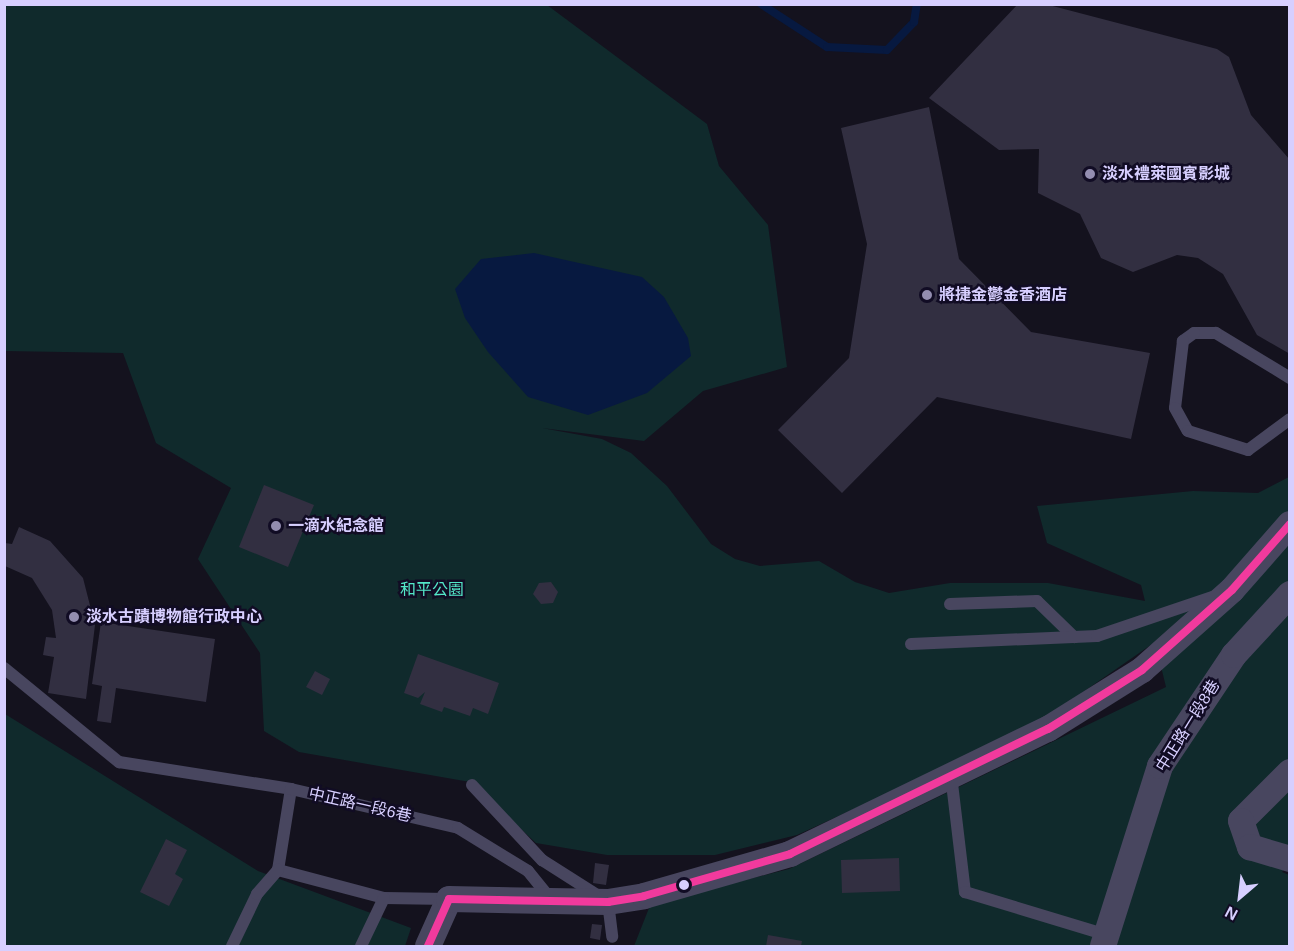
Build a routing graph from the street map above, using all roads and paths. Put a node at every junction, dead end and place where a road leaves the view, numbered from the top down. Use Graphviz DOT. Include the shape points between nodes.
graph roads {
  1 [pos="1290,378"];
  2 [pos="1290,419"];
  3 [pos="1290,524"];
  4 [pos="1232,590"];
  5 [pos="1290,594"];
  6 [pos="950,604"];
  7 [pos="1074,637"];
  8 [pos="911,644"];
  9 [pos="4,668"];
  10 [pos="1290,772"];
  11 [pos="951,775"];
  12 [pos="472,785"];
  13 [pos="291,789"];
  14 [pos="1290,859"];
  15 [pos="278,870"];
  16 [pos="384,898"];
  17 [pos="449,899"];
  18 [pos="551,899"];
  19 [pos="608,902"];
  20 [pos="612,937"];
  21 [pos="1103,940"];
  22 [pos="232,946"];
  23 [pos="361,946"];
  24 [pos="428,946"];
  1 -- 2 [label="lane" via="1216,333 1194,333 1183,340 1175,408 1188,431 1248,450"];
  3 -- 4 [label="street"];
  4 -- 7 [label="lane" via="1097,636"];
  4 -- 11 [label="street" via="1142,670 1048,729"];
  5 -- 21 [label="street, 中正路一段8巷" via="1234,656 1160,766"];
  6 -- 7 [label="lane" via="1037,601"];
  7 -- 8 [label="lane"];
  9 -- 13 [label="lane" via="119,762"];
  10 -- 14 [label="street" via="1241,821 1250,847"];
  11 -- 19 [label="street" via="790,854"];
  11 -- 21 [label="lane" via="965,892"];
  12 -- 19 [label="lane" via="542,860"];
  13 -- 15 [label="lane, 中正路一段6巷"];
  13 -- 18 [label="lane, 中正路一段6巷" via="458,828 528,871"];
  15 -- 16 [label="lane"];
  15 -- 22 [label="lane" via="257,894"];
  16 -- 17 [label="lane"];
  16 -- 23 [label="lane"];
  17 -- 18 [label="street"];
  17 -- 24 [label="street"];
  18 -- 19 [label="street"];
  19 -- 20 [label="lane"];
}
